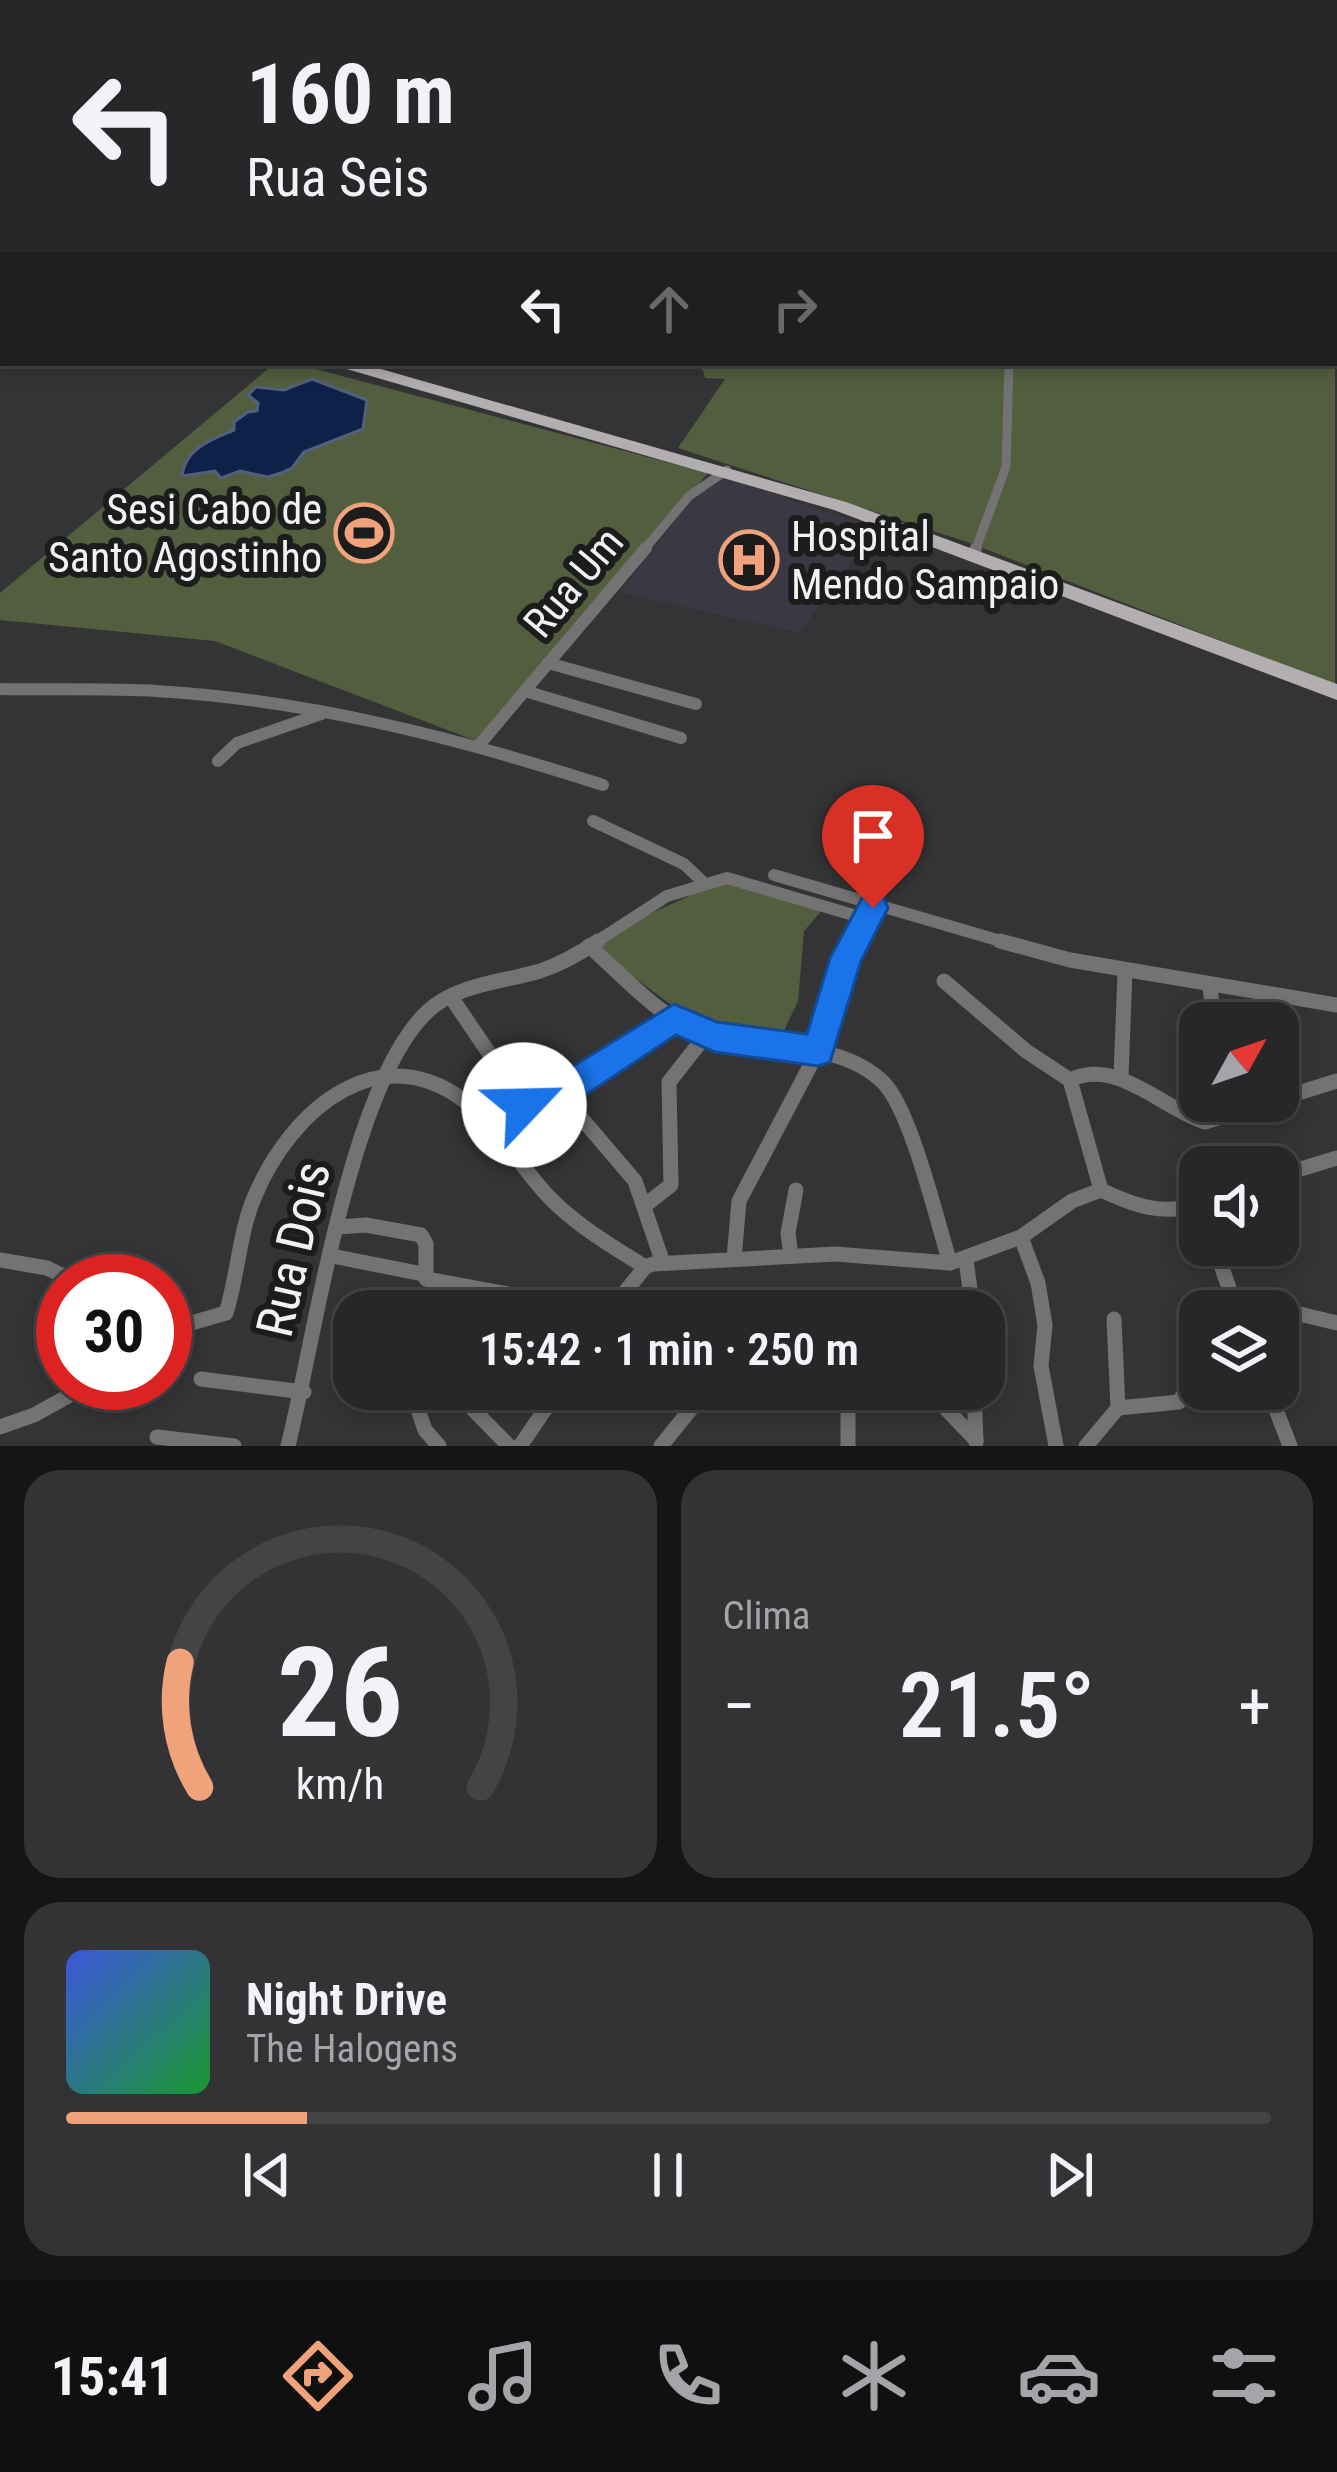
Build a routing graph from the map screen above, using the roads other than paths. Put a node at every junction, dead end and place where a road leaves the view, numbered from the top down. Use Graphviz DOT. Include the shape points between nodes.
graph roads {
  1 [pos="354,366"];
  2 [pos="1009,366"];
  3 [pos="727,470"];
  4 [pos="974,554"];
  5 [pos="548,663"];
  6 [pos="0,689"];
  7 [pos="525,691"];
  8 [pos="1337,692"];
  9 [pos="697,704"];
  10 [pos="322,713"];
  11 [pos="681,738"];
  12 [pos="478,745"];
  13 [pos="218,761"];
  14 [pos="603,785"];
  15 [pos="593,821"];
  16 [pos="774,875"];
  17 [pos="703,881"];
  18 [pos="870,914"];
  19 [pos="589,946"];
  20 [pos="1125,973"];
  21 [pos="944,981"];
  22 [pos="1210,987"];
  23 [pos="451,997"];
  24 [pos="1212,1002"];
  25 [pos="1337,1005"];
  26 [pos="674,1019"];
  27 [pos="706,1035"];
  28 [pos="818,1051"];
  29 [pos="386,1072"];
  30 [pos="1121,1077"];
  31 [pos="1070,1080"];
  32 [pos="1337,1081"];
  33 [pos="1299,1092"];
  34 [pos="560,1093"];
  35 [pos="524,1105"];
  36 [pos="1179,1111"];
  37 [pos="488,1123"];
  38 [pos="1337,1158"];
  39 [pos="1299,1170"];
  40 [pos="796,1190"];
  41 [pos="1101,1190"];
  42 [pos="648,1203"];
  43 [pos="1179,1213"];
  44 [pos="338,1227"];
  45 [pos="1021,1237"];
  46 [pos="332,1256"];
  47 [pos="791,1256"];
  48 [pos="734,1259"];
  49 [pos="0,1260"];
  50 [pos="958,1262"];
  51 [pos="654,1265"];
  52 [pos="36,1266"];
  53 [pos="423,1274"];
  54 [pos="468,1290"];
  55 [pos="630,1290"];
  56 [pos="967,1290"];
  57 [pos="1299,1317"];
  58 [pos="1114,1319"];
  59 [pos="192,1323"];
  60 [pos="1337,1323"];
  61 [pos="201,1378"];
  62 [pos="304,1392"];
  63 [pos="1179,1402"];
  64 [pos="1118,1408"];
  65 [pos="43,1410"];
  66 [pos="418,1410"];
  67 [pos="474,1410"];
  68 [pos="546,1410"];
  69 [pos="690,1410"];
  70 [pos="848,1410"];
  71 [pos="946,1410"];
  72 [pos="975,1410"];
  73 [pos="1276,1410"];
  74 [pos="0,1427"];
  75 [pos="157,1437"];
  76 [pos="977,1443"];
  77 [pos="234,1446"];
  78 [pos="288,1446"];
  79 [pos="439,1446"];
  80 [pos="509,1446"];
  81 [pos="520,1446"];
  82 [pos="662,1446"];
  83 [pos="848,1446"];
  84 [pos="1056,1446"];
  85 [pos="1086,1446"];
  86 [pos="1290,1446"];
  1 -- 3 [label="main road"];
  2 -- 4 [label="street" via="1006,467"];
  3 -- 4 [label="main road"];
  3 -- 5 [label="street, Rua Um" via="689,496"];
  4 -- 8 [label="main road"];
  5 -- 7 [label="street, Rua Um"];
  5 -- 9 [label="street"];
  6 -- 10 [label="street" via="158,691"];
  7 -- 11 [label="street"];
  7 -- 12 [label="street, Rua Um"];
  10 -- 12 [label="street"];
  10 -- 13 [label="street" via="237,742"];
  12 -- 14 [label="street"];
  15 -- 17 [label="street"];
  16 -- 18 [label="street"];
  17 -- 18 [label="street" via="727,878"];
  17 -- 19 [label="street"];
  18 -- 20 [label="street"];
  18 -- 28 [label="street" via="839,977"];
  19 -- 23 [label="street"];
  19 -- 26 [label="street"];
  20 -- 22 [label="street"];
  20 -- 30 [label="street"];
  21 -- 31 [label="street"];
  22 -- 24 [label="street"];
  22 -- 25 [label="street"];
  23 -- 29 [label="street, Rua Dois" via="421,1017"];
  23 -- 35 [label="street"];
  26 -- 27 [label="street"];
  26 -- 34 [label="street"];
  27 -- 28 [label="street"];
  27 -- 42 [label="street" via="668,1082 671,1187"];
  28 -- 48 [label="street" via="739,1201"];
  28 -- 50 [label="street" via="859,1066 892,1095"];
  29 -- 37 [label="street" via="434,1082"];
  29 -- 44 [label="street, Rua Dois"];
  29 -- 59 [label="street" via="357,1079 327,1100 275,1163 252,1205 226,1313"];
  30 -- 31 [label="street" via="1082,1073"];
  30 -- 36 [label="street"];
  31 -- 41 [label="street"];
  32 -- 33 [label="street"];
  34 -- 35 [label="street"];
  34 -- 42 [label="street"];
  35 -- 37 [label="street"];
  37 -- 51 [label="street" via="570,1215"];
  38 -- 39 [label="street"];
  40 -- 47 [label="street"];
  41 -- 43 [label="street"];
  41 -- 45 [label="street"];
  42 -- 51 [label="street"];
  44 -- 46 [label="street, Rua Dois"];
  44 -- 53 [label="street" via="423,1237"];
  45 -- 50 [label="street"];
  45 -- 84 [label="street" via="1042,1304 1041,1366"];
  46 -- 53 [label="street"];
  46 -- 62 [label="street, Rua Dois"];
  47 -- 48 [label="street"];
  47 -- 50 [label="street"];
  48 -- 51 [label="street"];
  49 -- 52 [label="street"];
  50 -- 56 [label="street"];
  51 -- 55 [label="street"];
  53 -- 54 [label="street"];
  57 -- 60 [label="street"];
  58 -- 64 [label="street"];
  61 -- 62 [label="street"];
  62 -- 78 [label="street, Rua Dois"];
  63 -- 64 [label="street"];
  64 -- 85 [label="street"];
  65 -- 74 [label="street"];
  66 -- 79 [label="street"];
  67 -- 80 [label="street"];
  68 -- 81 [label="street"];
  69 -- 82 [label="street"];
  70 -- 83 [label="street"];
  71 -- 76 [label="street"];
  72 -- 76 [label="street"];
  73 -- 86 [label="street"];
  75 -- 77 [label="street"];
}
